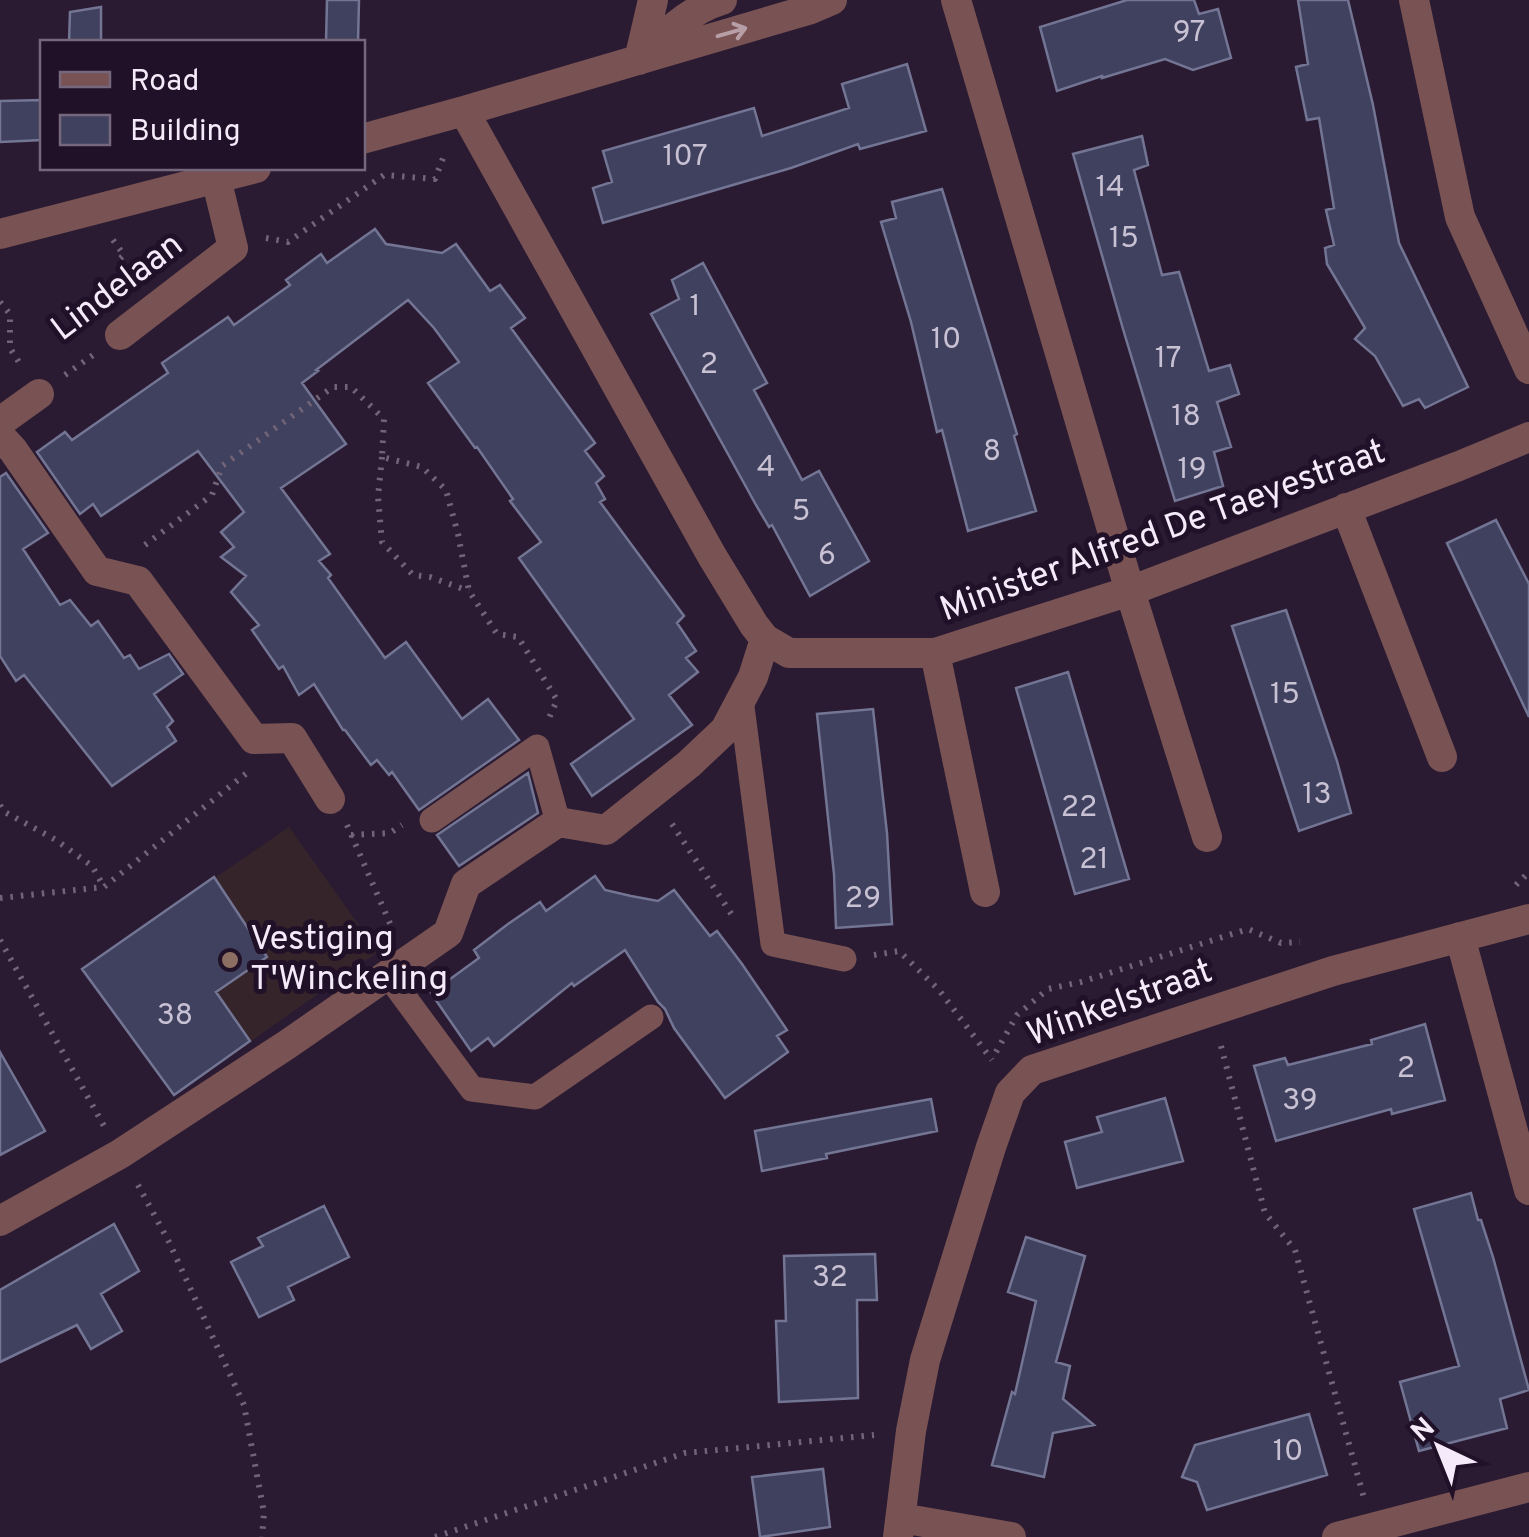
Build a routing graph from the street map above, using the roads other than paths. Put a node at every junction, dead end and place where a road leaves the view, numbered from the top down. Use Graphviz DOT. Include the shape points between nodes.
graph roads {
  1 [pos="653,0"];
  2 [pos="722,0"];
  3 [pos="832,0"];
  4 [pos="956,0"];
  5 [pos="1414,0"];
  6 [pos="639,60"];
  7 [pos="464,112"];
  8 [pos="365,138"];
  9 [pos="248,170"];
  10 [pos="216,178"];
  11 [pos="0,234"];
  12 [pos="120,335"];
  13 [pos="1529,369"];
  14 [pos="39,394"];
  15 [pos="0,422"];
  16 [pos="0,436"];
  17 [pos="1529,437"];
  18 [pos="1346,508"];
  19 [pos="1130,590"];
  20 [pos="765,639"];
  21 [pos="935,652"];
  22 [pos="741,699"];
  23 [pos="1442,757"];
  24 [pos="330,798"];
  25 [pos="432,820"];
  26 [pos="558,822"];
  27 [pos="1206,837"];
  28 [pos="985,892"];
  29 [pos="1529,918"];
  30 [pos="1460,937"];
  31 [pos="844,960"];
  32 [pos="398,968"];
  33 [pos="652,1017"];
  34 [pos="1529,1190"];
  35 [pos="0,1221"];
  36 [pos="1529,1487"];
  37 [pos="899,1528"];
  38 [pos="1011,1537"];
  39 [pos="1338,1537"];
  1 -- 6 [label="street"];
  2 -- 6 [label="street" via="671,28"];
  6 -- 3 [label="street, one-way"];
  4 -- 19 [label="street"];
  5 -- 13 [label="street" via="1460,217"];
  6 -- 7 [label="street"];
  7 -- 8 [label="street"];
  7 -- 20 [label="street"];
  9 -- 10 [label="street, Lindelaan"];
  10 -- 11 [label="street, Lindelaan"];
  10 -- 12 [label="street, Lindelaan" via="244,242"];
  14 -- 15 [label="street"];
  16 -- 24 [label="street" via="97,571 138,581 254,739 292,738"];
  17 -- 18 [label="street, Minister Alfred De Taeyestraat"];
  18 -- 19 [label="street, Minister Alfred De Taeyestraat"];
  18 -- 23 [label="street"];
  19 -- 21 [label="street, Minister Alfred De Taeyestraat"];
  19 -- 27 [label="street"];
  20 -- 21 [label="street, Minister Alfred De Taeyestraat" via="790,653"];
  20 -- 22 [label="street"];
  21 -- 28 [label="street"];
  22 -- 26 [label="street" via="725,730 606,830"];
  22 -- 31 [label="lane" via="772,944"];
  25 -- 26 [label="lane" via="537,747"];
  26 -- 32 [label="street" via="466,884 448,934"];
  29 -- 30 [label="street, Winkelstraat"];
  30 -- 34 [label="street"];
  30 -- 37 [label="street, Winkelstraat" via="1333,971 1032,1070 1010,1093 925,1360"];
  32 -- 33 [label="lane" via="472,1090 534,1098"];
  32 -- 35 [label="street" via="120,1154"];
  36 -- 39 [label="street"];
  37 -- 38 [label="street"];
}
